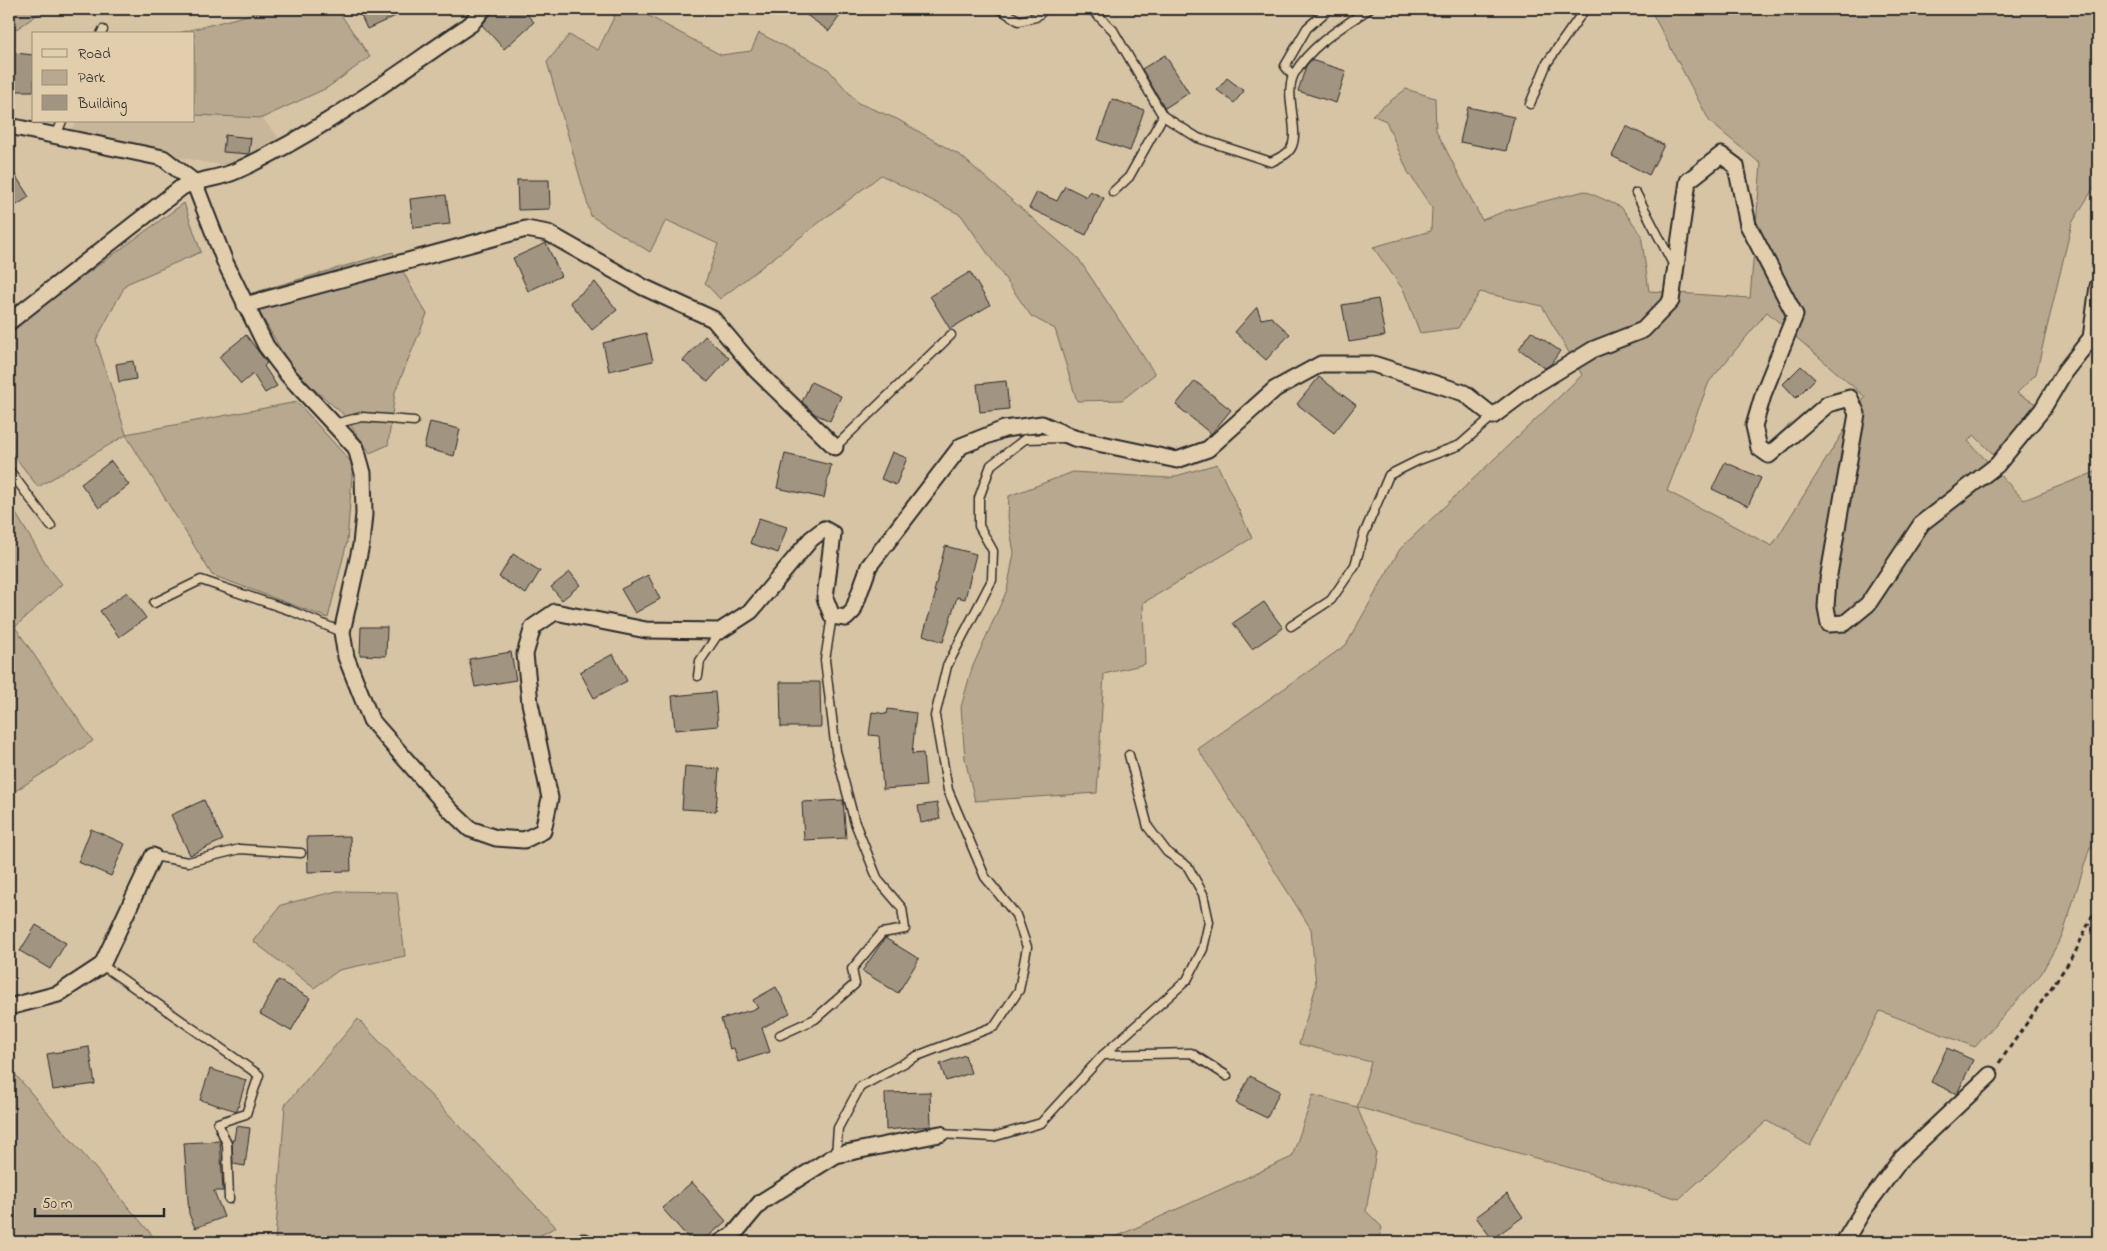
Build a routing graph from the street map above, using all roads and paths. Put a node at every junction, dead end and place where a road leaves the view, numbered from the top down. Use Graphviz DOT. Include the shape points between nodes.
graph roads {
  1 [pos="483,9"];
  2 [pos="1000,9"];
  3 [pos="1045,9"];
  4 [pos="1091,9"];
  5 [pos="1329,9"];
  6 [pos="1369,9"];
  7 [pos="1585,9"];
  8 [pos="1293,76"];
  9 [pos="1530,104"];
  10 [pos="1163,116"];
  11 [pos="62,122"];
  12 [pos="9,126"];
  13 [pos="56,136"];
  14 [pos="194,182"];
  15 [pos="1113,192"];
  16 [pos="1636,193"];
  17 [pos="1675,268"];
  18 [pos="2098,286"];
  19 [pos="245,305"];
  20 [pos="9,322"];
  21 [pos="951,335"];
  22 [pos="1493,416"];
  23 [pos="414,420"];
  24 [pos="334,424"];
  25 [pos="1074,438"];
  26 [pos="835,447"];
  27 [pos="9,470"];
  28 [pos="51,526"];
  29 [pos="154,603"];
  30 [pos="832,616"];
  31 [pos="1291,626"];
  32 [pos="720,631"];
  33 [pos="342,632"];
  34 [pos="698,676"];
  35 [pos="1129,755"];
  36 [pos="301,853"];
  37 [pos="153,856"];
  38 [pos="2098,903"];
  39 [pos="102,965"];
  40 [pos="9,1007"];
  41 [pos="780,1035"];
  42 [pos="1103,1055"];
  43 [pos="1990,1075"];
  44 [pos="1227,1076"];
  45 [pos="940,1134"];
  46 [pos="836,1155"];
  47 [pos="229,1199"];
  48 [pos="721,1242"];
  49 [pos="1844,1242"];
  1 -- 14 [label="street" via="471,24 304,136 234,172"];
  2 -- 3 [label="lane" via="1019,21 1036,17"];
  4 -- 10 [label="lane" via="1113,30"];
  5 -- 8 [label="lane" via="1307,28 1286,66"];
  6 -- 8 [label="lane" via="1308,55"];
  7 -- 9 [label="lane" via="1547,63"];
  8 -- 10 [label="lane" via="1289,101 1295,138 1289,152 1271,162 1198,138"];
  10 -- 15 [label="lane" via="1129,176"];
  11 -- 13 [label="lane"];
  12 -- 13 [label="street"];
  13 -- 14 [label="street" via="163,158"];
  14 -- 19 [label="street"];
  14 -- 20 [label="street" via="182,187"];
  16 -- 17 [label="lane"];
  17 -- 18 [label="street" via="1688,181 1721,155 1736,166 1748,225 1795,315 1754,426 1759,448 1769,455 1828,404 1850,398 1857,414 1828,580 1826,607 1829,624 1845,623 1868,604 1922,523 1996,465 2042,410 2066,371 2092,338"];
  17 -- 22 [label="street" via="1671,301 1644,330 1594,349 1533,386"];
  19 -- 24 [label="street" via="266,346"];
  19 -- 26 [label="street" via="526,229 548,234 643,288 714,319 756,370"];
  21 -- 26 [label="lane"];
  22 -- 25 [label="street" via="1464,393 1373,364 1321,364 1275,389 1208,448 1177,460"];
  22 -- 31 [label="lane" via="1460,445 1419,460 1389,476 1364,534 1355,566 1331,600"];
  23 -- 24 [label="lane" via="362,417"];
  24 -- 33 [label="street" via="356,448 363,473 361,545"];
  25 -- 30 [label="street" via="1042,424 1004,429 961,446 869,566 853,611 846,618"];
  25 -- 46 [label="lane" via="1025,439 991,465 979,498 980,526 993,551 992,580 947,666 935,716 948,790 985,877 1016,915 1027,947 1019,990 995,1026 917,1056 860,1086 838,1128"];
  27 -- 28 [label="lane"];
  29 -- 33 [label="lane" via="201,580 290,610"];
  30 -- 32 [label="street" via="825,598 833,534 824,529 811,539 751,611"];
  30 -- 41 [label="lane" via="825,660 836,751 858,831 878,880 902,908 905,929 882,933 852,969 855,984 815,1019"];
  32 -- 33 [label="street" via="646,630 556,612 533,627 525,654 530,702 550,798 543,831 524,840 496,838 470,829 389,742 371,720 346,657"];
  32 -- 34 [label="lane" via="700,661"];
  35 -- 42 [label="lane" via="1148,826 1167,852 1188,867 1203,894 1209,922 1203,949 1187,980"];
  36 -- 37 [label="lane" via="240,849 188,862"];
  37 -- 39 [label="street"];
  38 -- 43 [label="path" via="2074,955"];
  39 -- 40 [label="street" via="58,994"];
  39 -- 47 [label="lane" via="259,1075 246,1114 218,1122 227,1144"];
  42 -- 44 [label="lane" via="1191,1054"];
  42 -- 45 [label="lane" via="1041,1124 993,1137"];
  43 -- 49 [label="street" via="1902,1158"];
  45 -- 46 [label="street"];
  46 -- 48 [label="street" via="761,1202 734,1234"];
}
